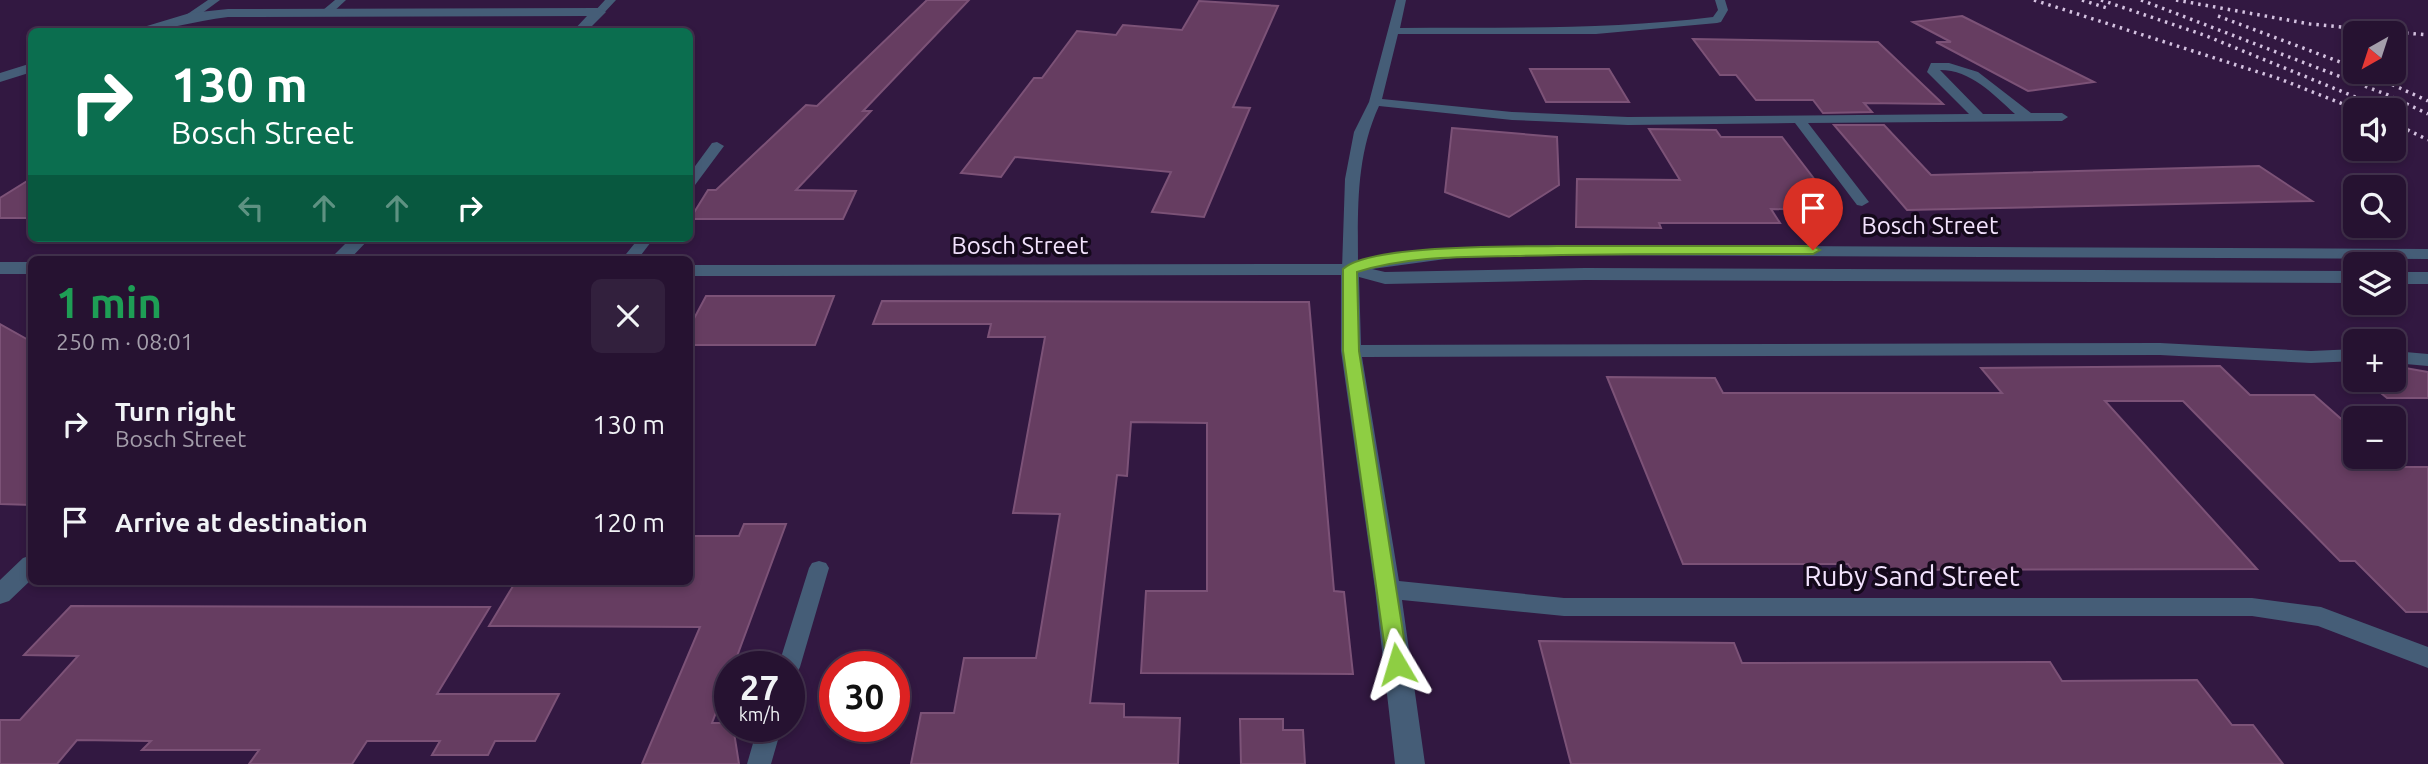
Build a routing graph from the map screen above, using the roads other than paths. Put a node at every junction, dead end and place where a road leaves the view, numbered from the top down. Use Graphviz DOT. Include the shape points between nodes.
graph roads {
  1 [pos="215,0"];
  2 [pos="341,0"];
  3 [pos="611,0"];
  4 [pos="1401,0"];
  5 [pos="1720,0"];
  6 [pos="327,12"];
  7 [pos="599,12"];
  8 [pos="190,17"];
  9 [pos="148,28"];
  10 [pos="582,28"];
  11 [pos="1393,31"];
  12 [pos="28,68"];
  13 [pos="0,78"];
  14 [pos="1375,102"];
  15 [pos="2027,117"];
  16 [pos="2062,117"];
  17 [pos="1980,118"];
  18 [pos="1798,119"];
  19 [pos="717,146"];
  20 [pos="693,178"];
  21 [pos="1862,202"];
  22 [pos="357,242"];
  23 [pos="644,242"];
  24 [pos="2428,254"];
  25 [pos="342,256"];
  26 [pos="633,256"];
  27 [pos="0,268"];
  28 [pos="28,268"];
  29 [pos="1350,269"];
  30 [pos="693,271"];
  31 [pos="2343,277"];
  32 [pos="2406,278"];
  33 [pos="2428,278"];
  34 [pos="1351,351"];
  35 [pos="2343,356"];
  36 [pos="2406,358"];
  37 [pos="2428,360"];
  38 [pos="28,568"];
  39 [pos="819,568"];
  40 [pos="1388,589"];
  41 [pos="0,595"];
  42 [pos="794,651"];
  43 [pos="2428,658"];
  44 [pos="765,742"];
  45 [pos="758,764"];
  46 [pos="1410,764"];
  1 -- 8 [label="lane"];
  2 -- 6 [label="lane"];
  3 -- 7 [label="lane"];
  4 -- 11 [label="lane"];
  5 -- 11 [label="lane" via="1723,10 1717,20 1687,24"];
  6 -- 7 [label="street"];
  6 -- 8 [label="street" via="228,12"];
  7 -- 10 [label="street"];
  8 -- 9 [label="street"];
  11 -- 14 [label="lane"];
  12 -- 13 [label="street"];
  14 -- 18 [label="lane" via="1562,119"];
  14 -- 29 [label="lane" via="1361,132 1352,179"];
  15 -- 16 [label="lane"];
  15 -- 17 [label="lane"];
  15 -- 17 [label="lane" via="1969,71 1935,66 1933,72"];
  17 -- 18 [label="lane"];
  18 -- 21 [label="lane"];
  19 -- 20 [label="lane"];
  22 -- 25 [label="street"];
  23 -- 26 [label="lane"];
  24 -- 29 [label="street, Bosch Street" via="1557,250 1382,259"];
  27 -- 28 [label="street"];
  29 -- 30 [label="street, Bosch Street"];
  29 -- 31 [label="street, Bosch Street" via="1385,278 1585,274"];
  29 -- 34 [label="street"];
  32 -- 33 [label="street"];
  34 -- 35 [label="street" via="2161,349"];
  34 -- 40 [label="street"];
  36 -- 37 [label="street"];
  38 -- 41 [label="street"];
  39 -- 42 [label="lane"];
  40 -- 43 [label="street, Ruby Sand Street" via="1564,607 2252,607 2321,617"];
  40 -- 46 [label="street"];
  44 -- 45 [label="lane"];
}
